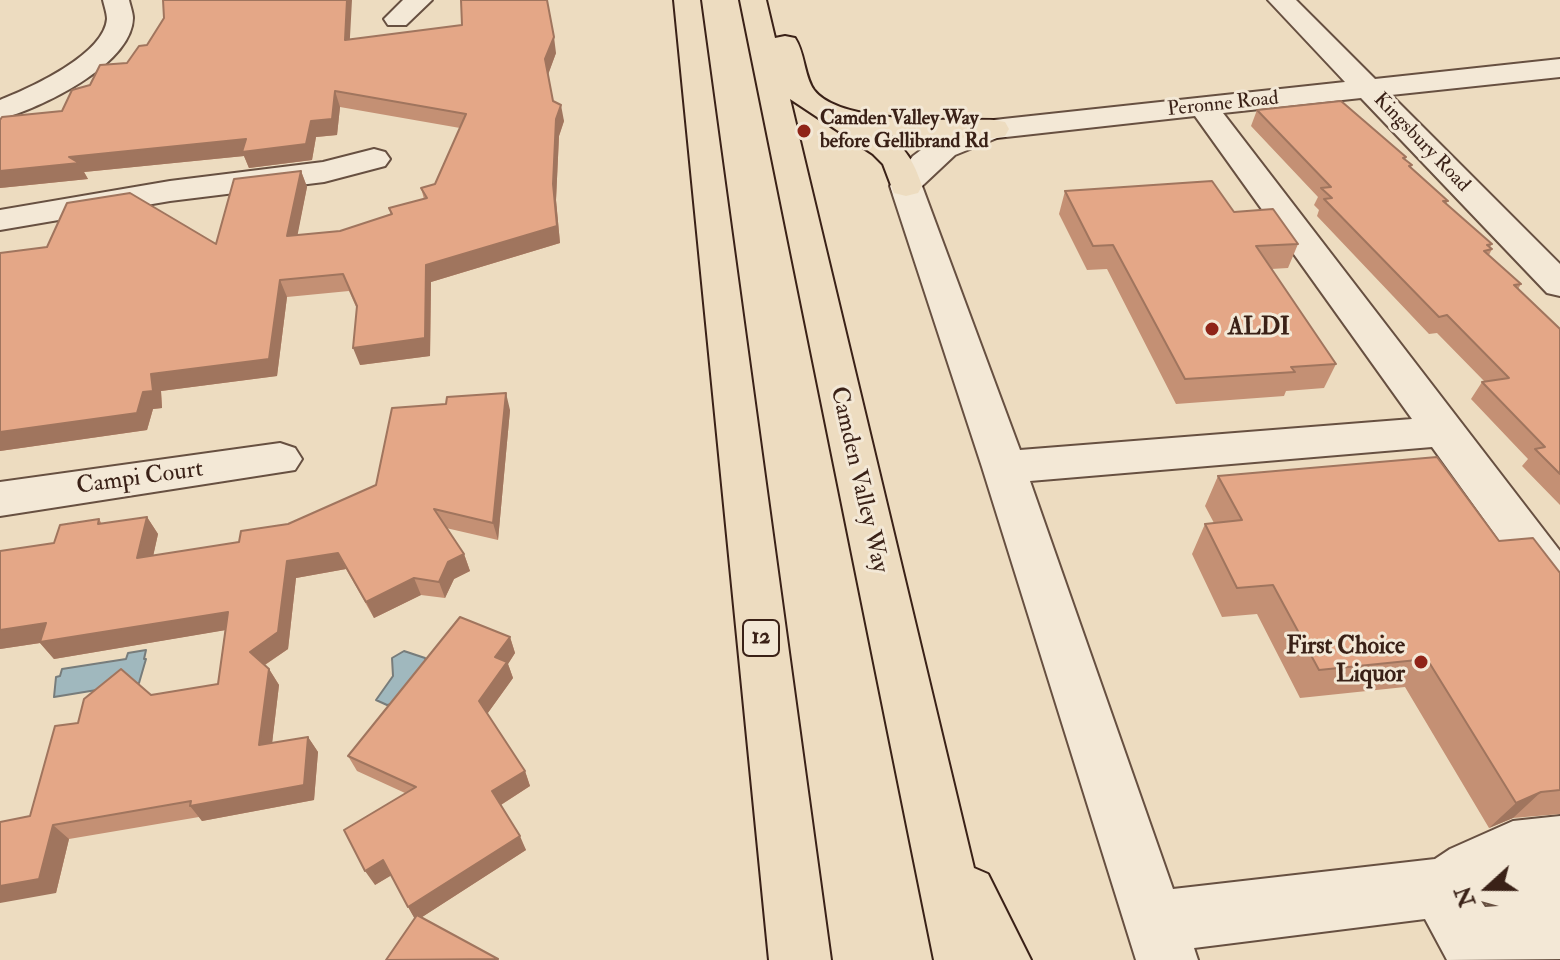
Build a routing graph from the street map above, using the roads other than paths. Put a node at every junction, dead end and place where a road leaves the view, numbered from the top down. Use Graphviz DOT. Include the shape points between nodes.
graph roads {
  1 [pos="116,0"];
  2 [pos="419,0"];
  3 [pos="687,0"];
  4 [pos="753,0"];
  5 [pos="760,0"];
  6 [pos="1281,0"];
  7 [pos="397,19"];
  8 [pos="1560,68"];
  9 [pos="1368,89"];
  10 [pos="1203,107"];
  11 [pos="0,110"];
  12 [pos="829,114"];
  13 [pos="994,129"];
  14 [pos="374,159"];
  15 [pos="906,186"];
  16 [pos="0,220"];
  17 [pos="1556,277"];
  18 [pos="1445,431"];
  19 [pos="280,459"];
  20 [pos="1004,467"];
  21 [pos="0,499"];
  22 [pos="1560,587"];
  23 [pos="937,836"];
  24 [pos="1560,844"];
  25 [pos="1456,879"];
  26 [pos="1560,884"];
  27 [pos="1560,929"];
  28 [pos="1161,941"];
  29 [pos="1474,950"];
  30 [pos="800,960"];
  31 [pos="965,960"];
  32 [pos="1000,960"];
  1 -- 11 [label="street" via="117,30 102,50 52,88"];
  2 -- 7 [label="street"];
  3 -- 30 [label="main road, 12"];
  4 -- 23 [label="main road, Camden Valley Way"];
  5 -- 12 [label="main road" via="777,11 800,93"];
  6 -- 9 [label="street, Kingsbury Road"];
  8 -- 9 [label="street, Peronne Road"];
  9 -- 10 [label="street, Peronne Road"];
  9 -- 17 [label="street, Kingsbury Road"];
  10 -- 13 [label="street, Peronne Road"];
  10 -- 18 [label="street"];
  12 -- 13 [label="main road" via="878,125"];
  12 -- 15 [label="main road" via="884,147 898,161"];
  13 -- 15 [label="street, Peronne Road" via="936,150"];
  14 -- 16 [label="street" via="316,174 158,192"];
  15 -- 20 [label="street"];
  18 -- 20 [label="street"];
  18 -- 22 [label="street"];
  19 -- 21 [label="street, Campi Court"];
  20 -- 28 [label="street"];
  23 -- 31 [label="main road, Camden Valley Way"];
  23 -- 32 [label="main road"];
  24 -- 25 [label="street" via="1513,849"];
  25 -- 26 [label="street" via="1535,887"];
  25 -- 28 [label="street" via="1268,909"];
  25 -- 29 [label="street"];
  27 -- 29 [label="street"];
}
